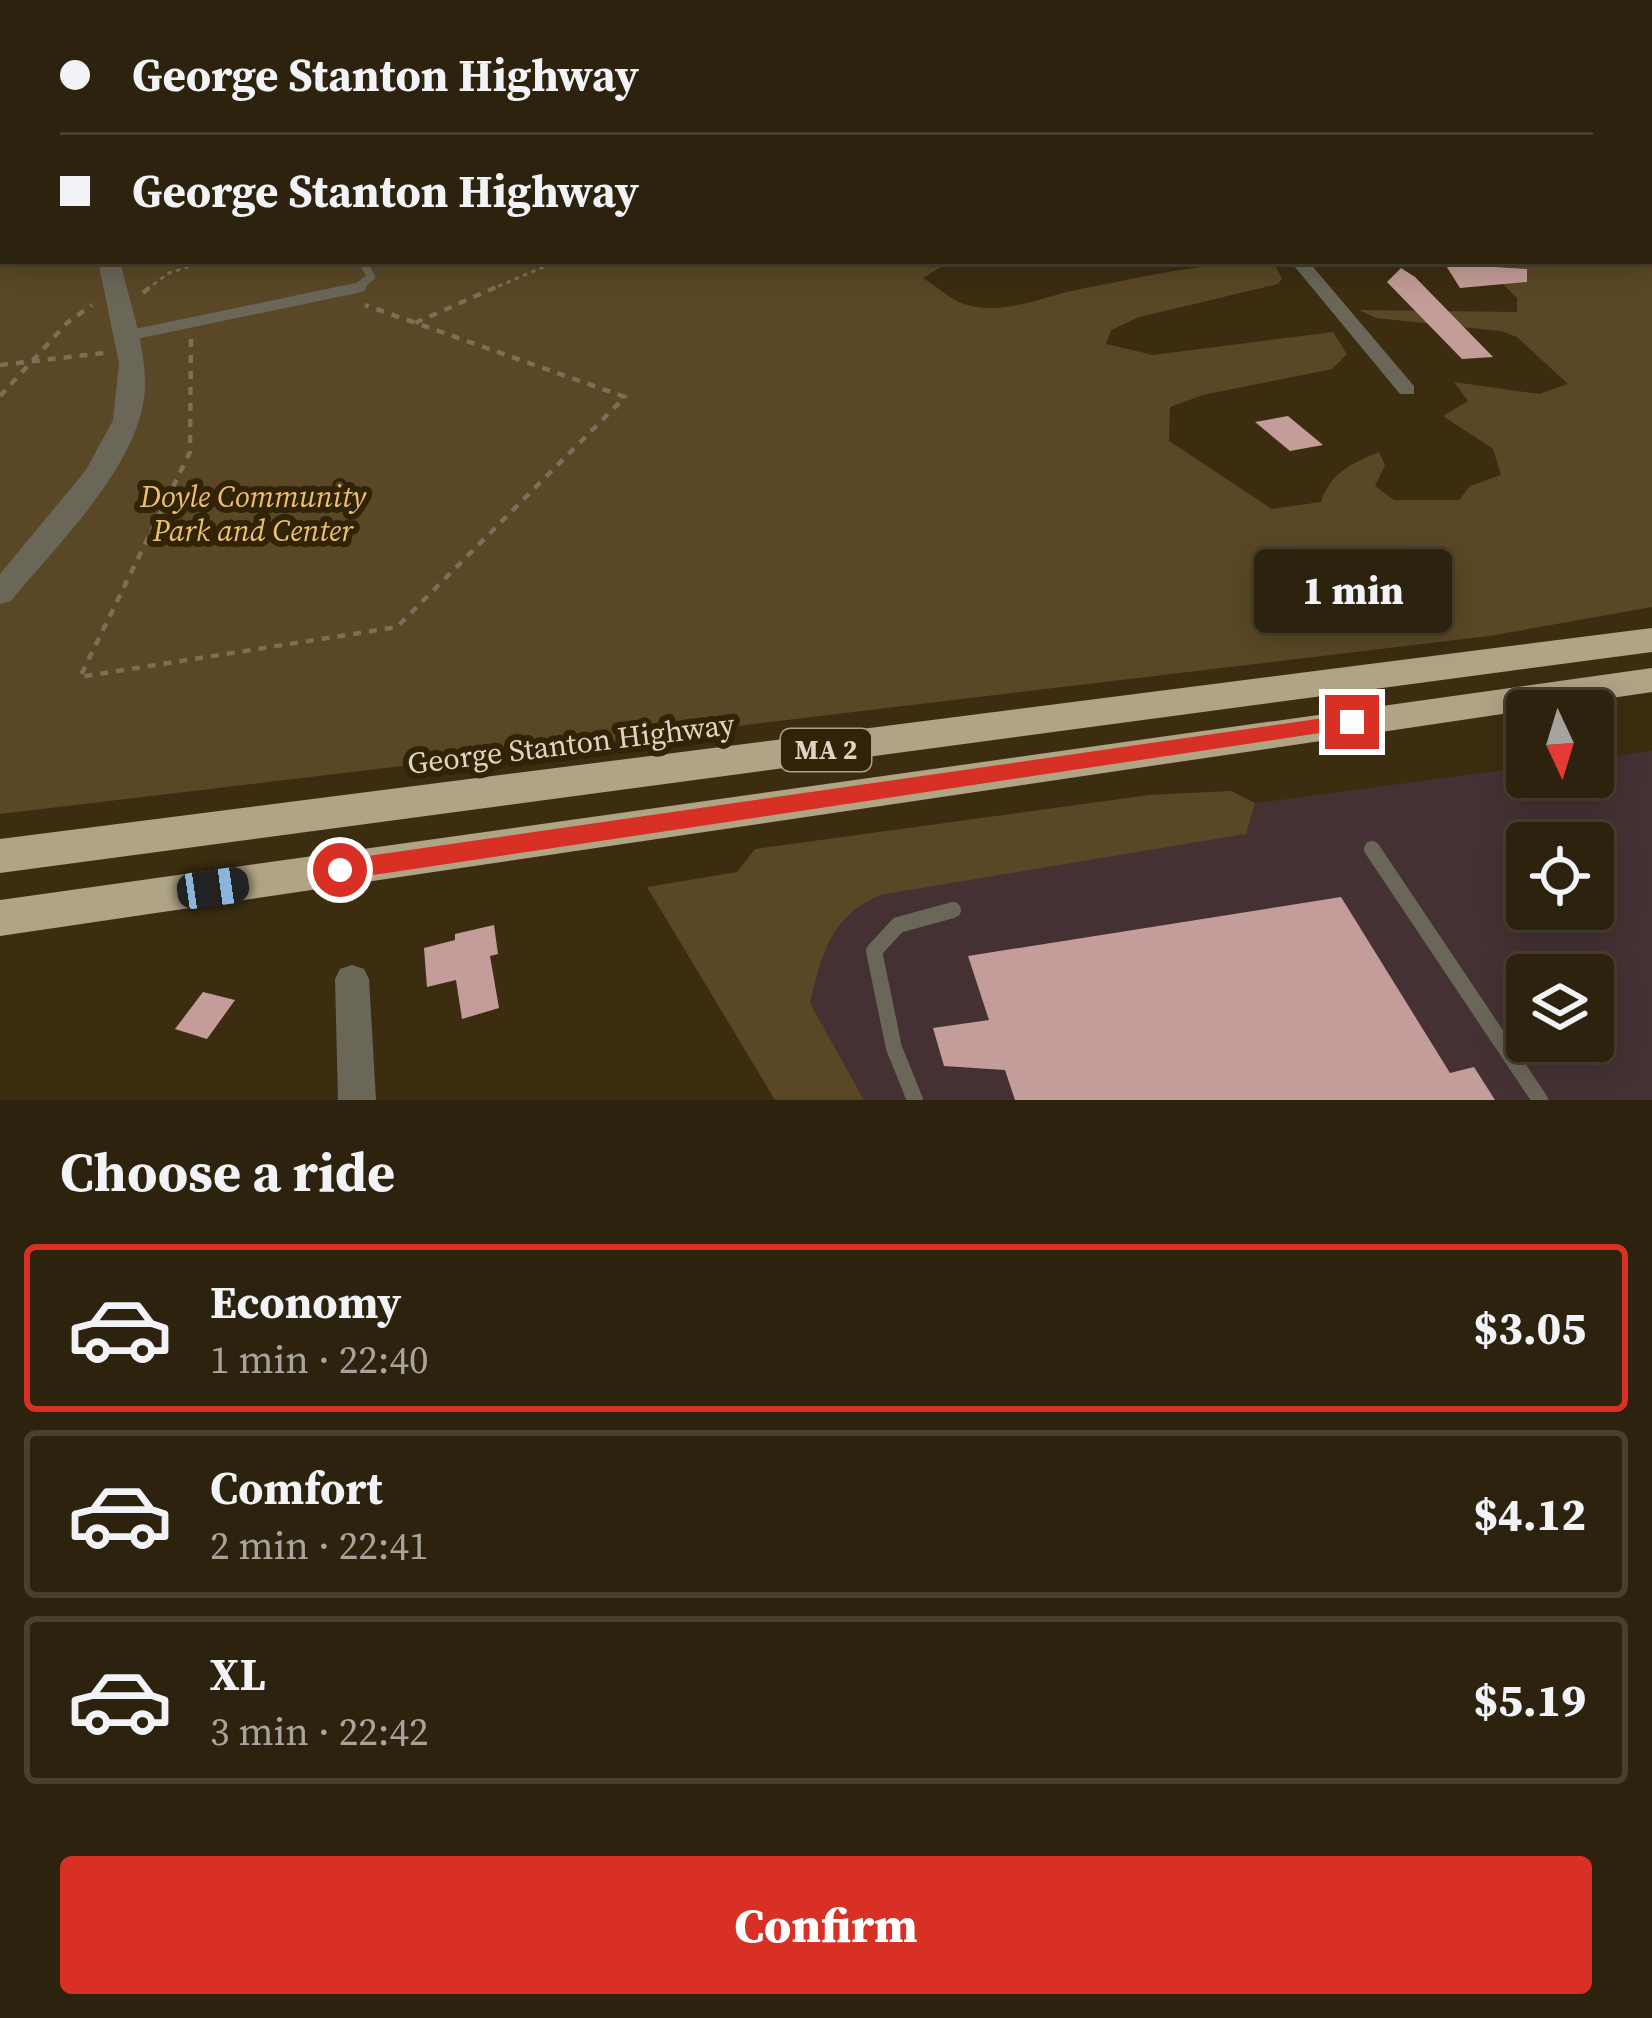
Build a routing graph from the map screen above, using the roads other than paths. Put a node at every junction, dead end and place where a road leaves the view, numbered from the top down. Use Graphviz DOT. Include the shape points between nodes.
graph roads {
  1 [pos="110,264"];
  2 [pos="364,264"];
  3 [pos="1302,264"];
  4 [pos="127,343"];
  5 [pos="1407,390"];
  6 [pos="0,594"];
  7 [pos="1652,618"];
  8 [pos="1652,640"];
  9 [pos="1352,680"];
  10 [pos="1652,680"];
  11 [pos="1372,849"];
  12 [pos="0,856"];
  13 [pos="953,910"];
  14 [pos="0,918"];
  15 [pos="352,979"];
  16 [pos="357,1100"];
  17 [pos="915,1100"];
  18 [pos="1540,1100"];
  1 -- 4 [label="street"];
  2 -- 4 [label="lane" via="370,282 337,295 260,305"];
  3 -- 5 [label="street"];
  4 -- 6 [label="street" via="129,423"];
  7 -- 9 [label="highway"];
  8 -- 9 [label="highway, George Stanton Highway / MA 2"];
  9 -- 12 [label="highway, George Stanton Highway / MA 2"];
  10 -- 14 [label="highway, MA 2"];
  11 -- 18 [label="lane"];
  13 -- 17 [label="lane" via="904,918 874,951 894,1048"];
  15 -- 16 [label="street"];
}
